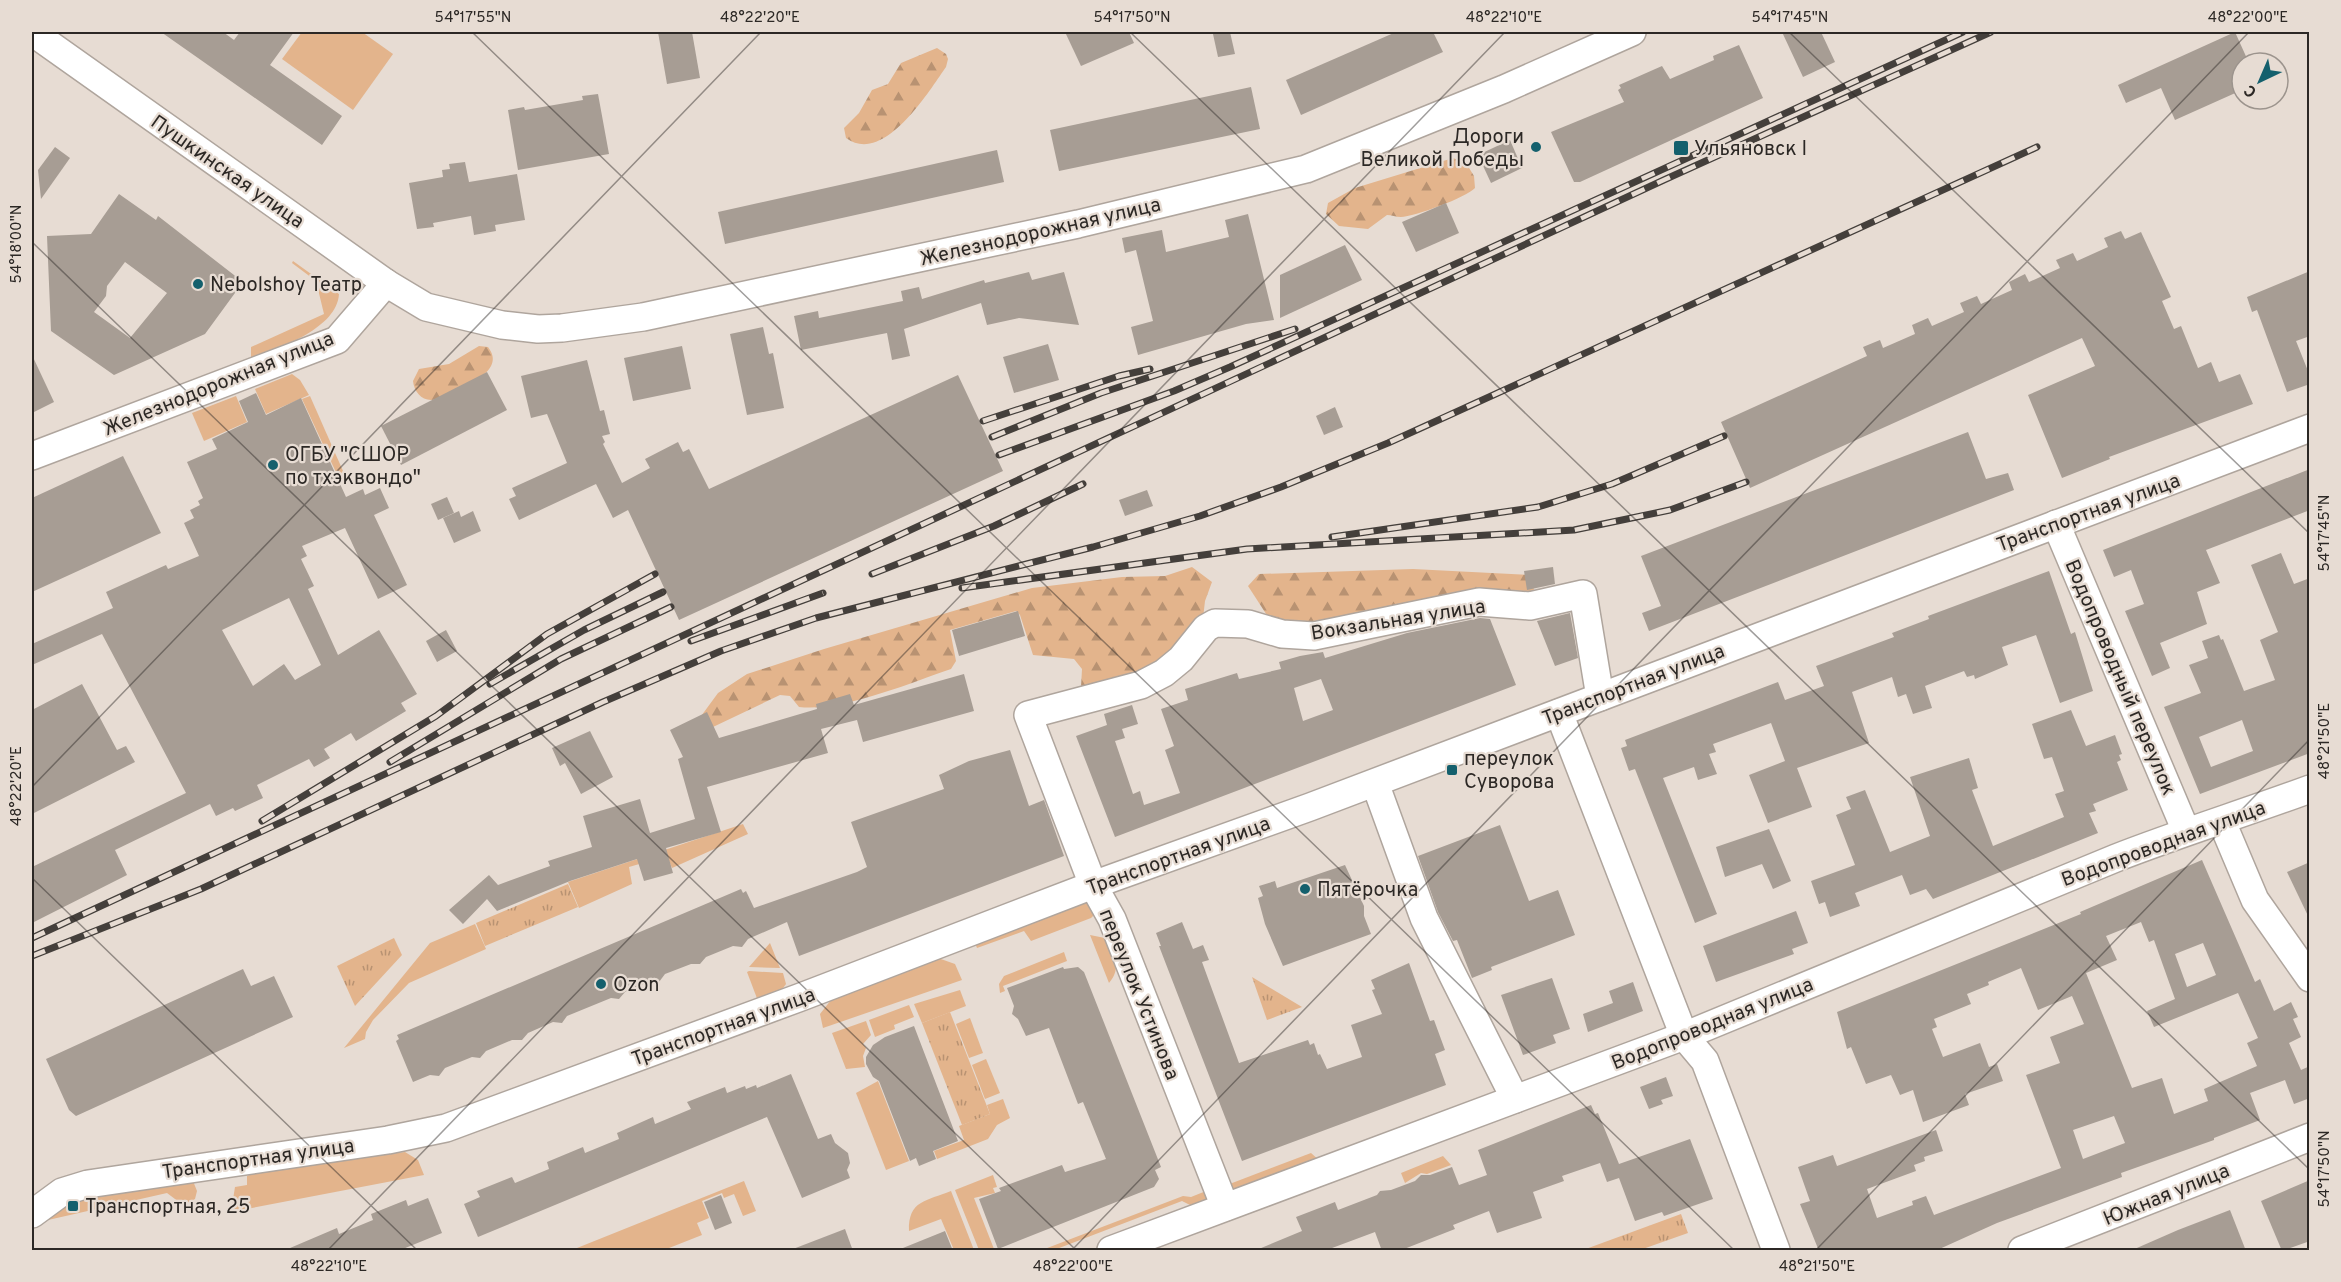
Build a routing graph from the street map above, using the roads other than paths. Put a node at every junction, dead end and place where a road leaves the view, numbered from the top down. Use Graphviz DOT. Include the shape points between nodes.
graph roads {
  1 [pos="32,32"];
  2 [pos="1632,32"];
  3 [pos="386,283"];
  4 [pos="426,307"];
  5 [pos="2310,428"];
  6 [pos="32,456"];
  7 [pos="2056,524"];
  8 [pos="1600,697"];
  9 [pos="1559,713"];
  10 [pos="1028,715"];
  11 [pos="1375,783"];
  12 [pos="2310,789"];
  13 [pos="2222,822"];
  14 [pos="2186,831"];
  15 [pos="1093,885"];
  16 [pos="2310,978"];
  17 [pos="1684,1036"];
  18 [pos="1515,1099"];
  19 [pos="2310,1137"];
  20 [pos="1225,1207"];
  21 [pos="32,1214"];
  22 [pos="1111,1251"];
  23 [pos="1776,1251"];
  24 [pos="2022,1251"];
  1 -- 3 [label="street, Пушкинская улица"];
  2 -- 4 [label="street, Железнодорожная улица" via="1306,169 1078,224 643,317 561,328 502,325"];
  3 -- 4 [label="street, Пушкинская улица"];
  3 -- 6 [label="street, Железнодорожная улица" via="337,340"];
  5 -- 7 [label="street, Транспортная улица"];
  7 -- 8 [label="street, Транспортная улица"];
  7 -- 14 [label="street, Водопроводный переулок"];
  8 -- 9 [label="street, Транспортная улица"];
  8 -- 10 [label="street, Вокзальная улица" via="1583,594 1530,606 1479,602 1314,636 1282,634 1248,624 1215,623 1206,628 1181,659 1142,684"];
  9 -- 11 [label="street, Транспортная улица"];
  9 -- 17 [label="street"];
  10 -- 15 [label="street, переулок Устинова"];
  11 -- 15 [label="street, Транспортная улица"];
  11 -- 18 [label="street" via="1424,918"];
  12 -- 13 [label="street, Водопроводная улица"];
  13 -- 14 [label="street, Водопроводная улица"];
  13 -- 16 [label="street" via="2255,900"];
  14 -- 17 [label="street, Водопроводная улица"];
  15 -- 20 [label="street, переулок Устинова" via="1112,919"];
  15 -- 21 [label="street, Транспортная улица" via="446,1128 88,1184 62,1192"];
  17 -- 18 [label="street, Водопроводная улица"];
  17 -- 23 [label="street" via="1706,1061"];
  18 -- 20 [label="street, Водопроводная улица"];
  19 -- 24 [label="street, Южная улица"];
  20 -- 22 [label="street, Водопроводная улица"];
}
